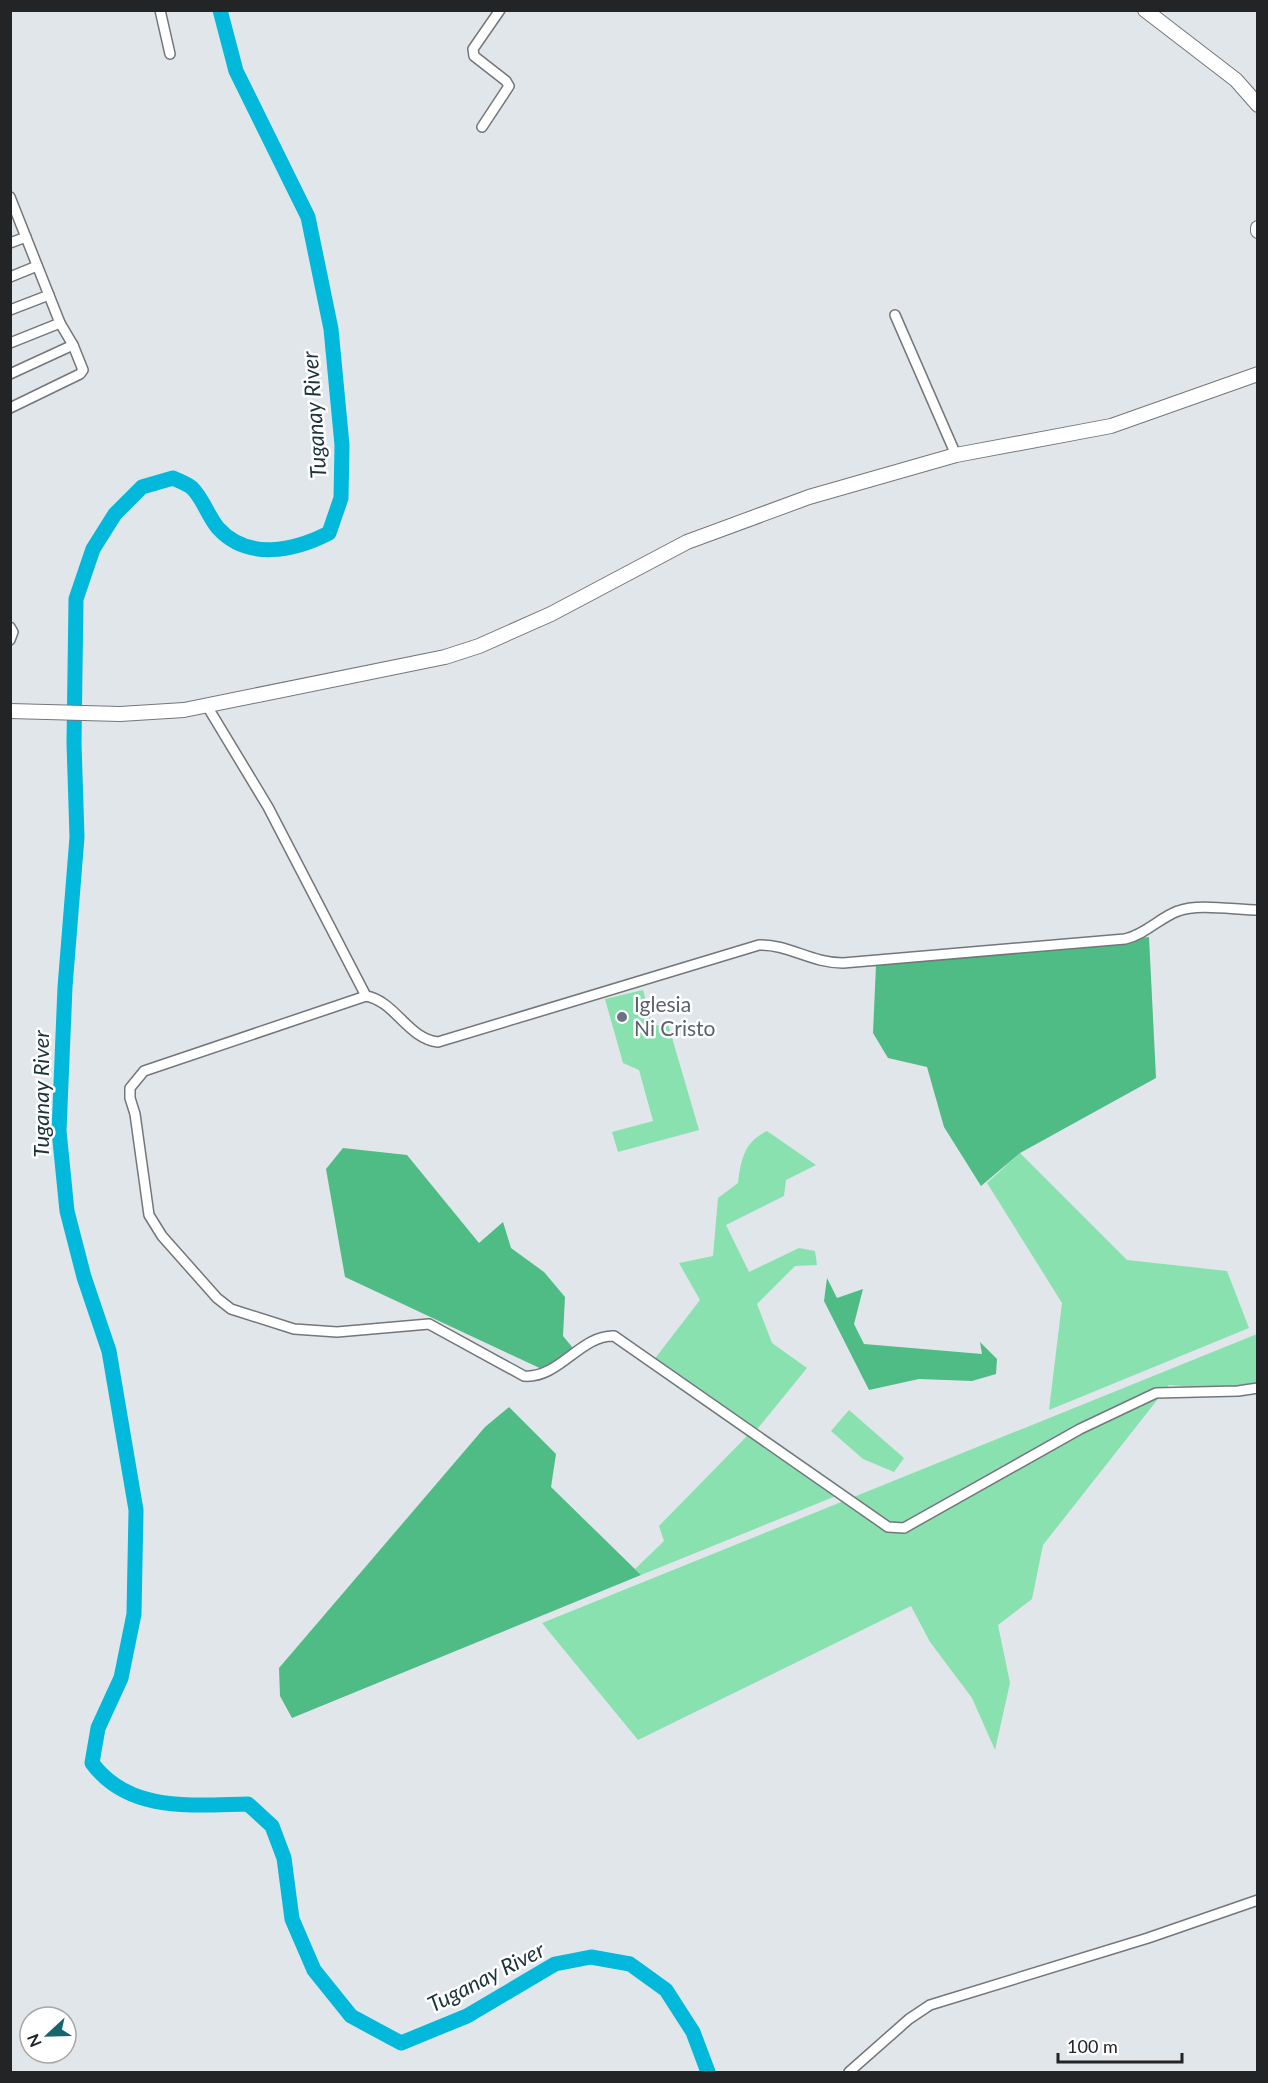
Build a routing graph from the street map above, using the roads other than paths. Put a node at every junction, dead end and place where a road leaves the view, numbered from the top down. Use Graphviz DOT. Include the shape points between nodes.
graph roads {
  1 [pos="160,10"];
  2 [pos="500,10"];
  3 [pos="1145,10"];
  4 [pos="170,54"];
  5 [pos="1257,105"];
  6 [pos="482,127"];
  7 [pos="10,197"];
  8 [pos="13,210"];
  9 [pos="26,237"];
  10 [pos="10,243"];
  11 [pos="37,267"];
  12 [pos="10,277"];
  13 [pos="49,295"];
  14 [pos="10,310"];
  15 [pos="895,315"];
  16 [pos="60,323"];
  17 [pos="10,343"];
  18 [pos="74,345"];
  19 [pos="10,374"];
  20 [pos="1257,374"];
  21 [pos="10,408"];
  22 [pos="956,455"];
  23 [pos="10,627"];
  24 [pos="10,640"];
  25 [pos="207,706"];
  26 [pos="10,711"];
  27 [pos="1257,910"];
  28 [pos="366,996"];
  29 [pos="1257,1388"];
  30 [pos="1257,1900"];
  31 [pos="849,2073"];
  1 -- 4 [label="street"];
  2 -- 6 [label="street" via="473,49 474,56 509,86"];
  3 -- 5 [label="street" via="1236,80"];
  7 -- 8 [label="street"];
  8 -- 9 [label="street"];
  9 -- 10 [label="street"];
  9 -- 11 [label="street"];
  11 -- 12 [label="street"];
  11 -- 13 [label="street"];
  13 -- 14 [label="street"];
  13 -- 16 [label="street"];
  15 -- 22 [label="street"];
  16 -- 17 [label="street"];
  16 -- 18 [label="street"];
  18 -- 19 [label="street"];
  18 -- 21 [label="street" via="83,366 80,374"];
  20 -- 22 [label="street" via="1111,426"];
  22 -- 25 [label="street" via="809,496 687,542 550,614 468,650 406,667"];
  23 -- 24 [label="street"];
  25 -- 26 [label="street" via="141,714"];
  25 -- 28 [label="street" via="268,807"];
  27 -- 28 [label="street" via="1189,908 1125,939 843,963 812,960 779,947 759,945 438,1042 417,1034 378,1000"];
  28 -- 29 [label="street" via="144,1071 130,1088 146,1205 154,1225 231,1309 285,1327 314,1331 429,1324 524,1376 546,1371 597,1340 614,1336 882,1524 899,1529 1156,1393"];
  30 -- 31 [label="street" via="930,2005"];
}
